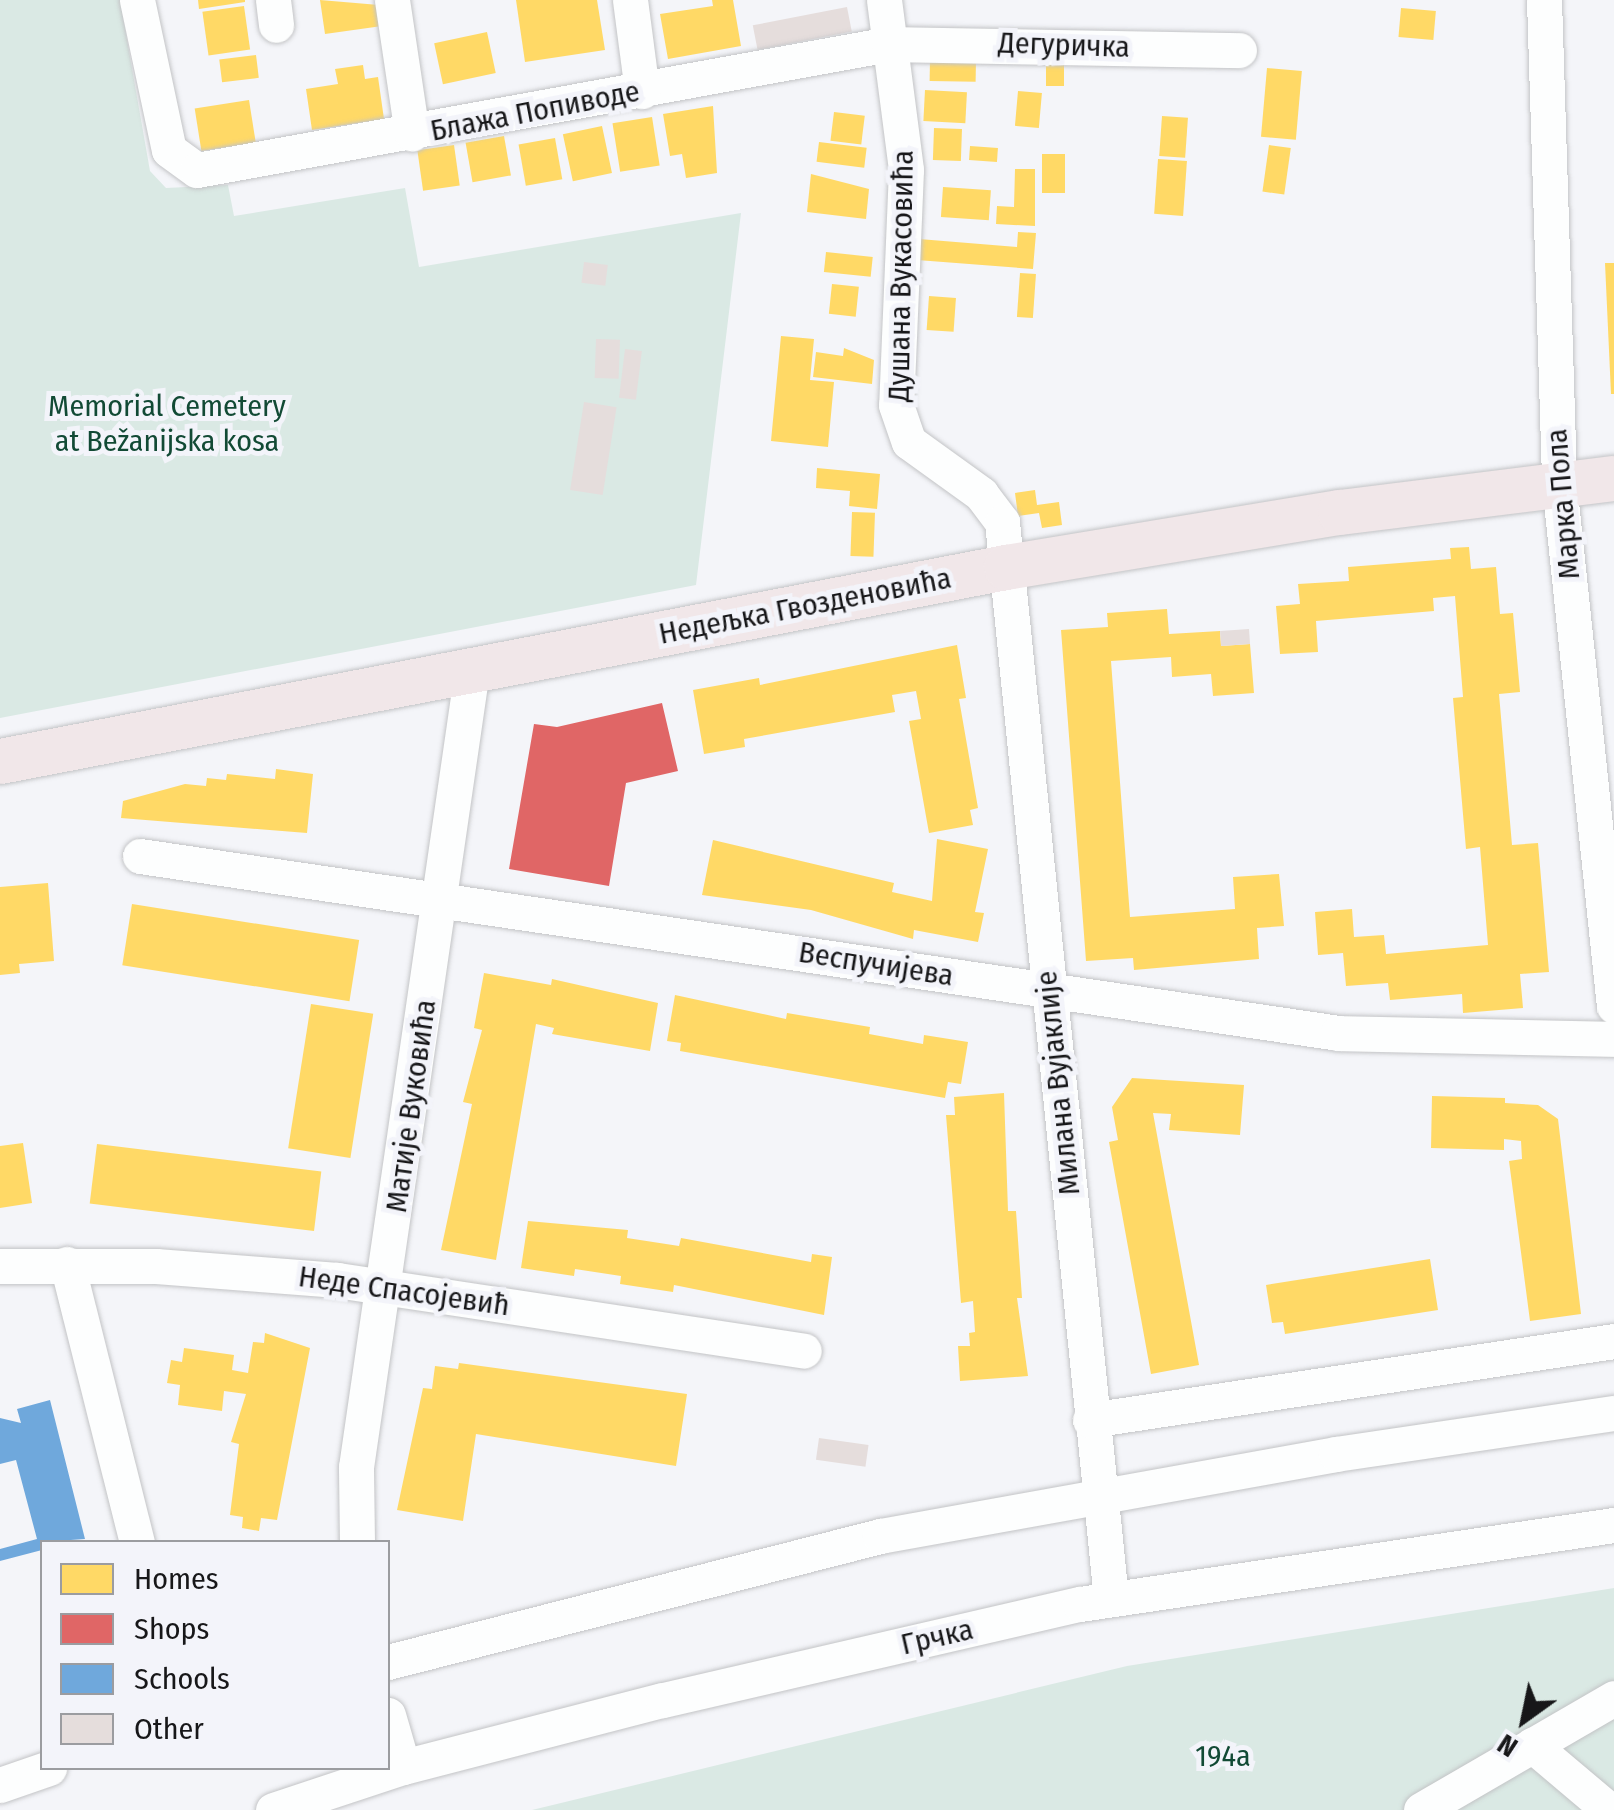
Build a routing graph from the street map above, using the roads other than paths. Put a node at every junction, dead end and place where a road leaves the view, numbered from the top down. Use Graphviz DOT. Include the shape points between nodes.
graph roads {
  1 [pos="138,0"];
  2 [pos="392,0"];
  3 [pos="630,0"];
  4 [pos="884,0"];
  5 [pos="1544,0"];
  6 [pos="889,44"];
  7 [pos="1238,50"];
  8 [pos="642,90"];
  9 [pos="412,134"];
  10 [pos="1614,478"];
  11 [pos="1559,484"];
  12 [pos="1006,567"];
  13 [pos="472,670"];
  14 [pos="0,761"];
  15 [pos="140,856"];
  16 [pos="442,898"];
  17 [pos="1050,991"];
  18 [pos="1614,1006"];
  19 [pos="1614,1039"];
  20 [pos="66,1264"];
  21 [pos="0,1266"];
  22 [pos="384,1286"];
  23 [pos="1614,1341"];
  24 [pos="804,1350"];
  25 [pos="1614,1413"];
  26 [pos="1090,1420"];
  27 [pos="1096,1495"];
  28 [pos="1614,1525"];
  29 [pos="135,1540"];
  30 [pos="357,1540"];
  31 [pos="1111,1598"];
  32 [pos="390,1661"];
  33 [pos="1614,1698"];
  34 [pos="390,1722"];
  35 [pos="1532,1746"];
  36 [pos="403,1767"];
  37 [pos="43,1770"];
  38 [pos="0,1785"];
  39 [pos="273,1810"];
  40 [pos="1420,1810"];
  41 [pos="1609,1810"];
  1 -- 9 [label="street, Блажа Попиводе" via="169,150 180,163 197,170"];
  2 -- 9 [label="street"];
  3 -- 8 [label="street"];
  4 -- 6 [label="street, Душана Вукасовића"];
  5 -- 11 [label="street, Марка Пола"];
  6 -- 7 [label="street, Дегуричка"];
  6 -- 8 [label="street, Блажа Попиводе"];
  6 -- 12 [label="street, Душана Вукасовића" via="906,170 899,420 917,450 995,508"];
  8 -- 9 [label="street, Блажа Попиводе"];
  10 -- 11 [label="main road, Недељка Гвозденовића"];
  11 -- 12 [label="main road, Недељка Гвозденовића"];
  11 -- 18 [label="street, Марка Пола"];
  12 -- 13 [label="main road, Недељка Гвозденовића"];
  12 -- 17 [label="street, Милана Вујаклије"];
  13 -- 14 [label="main road, Недељка Гвозденовића"];
  13 -- 16 [label="street, Матије Вуковића"];
  15 -- 16 [label="street, Веспучијева"];
  16 -- 17 [label="street, Веспучијева"];
  16 -- 22 [label="street, Матије Вуковића"];
  17 -- 19 [label="street, Веспучијева" via="1338,1033"];
  17 -- 26 [label="street, Милана Вујаклије"];
  20 -- 21 [label="street, Неде Спасојевић"];
  20 -- 22 [label="street, Неде Спасојевић"];
  20 -- 29 [label="street"];
  22 -- 24 [label="street, Неде Спасојевић"];
  22 -- 30 [label="street, Матије Вуковића" via="356,1467"];
  23 -- 26 [label="street"];
  25 -- 27 [label="street"];
  26 -- 27 [label="street, Милана Вујаклије"];
  27 -- 31 [label="street, Милана Вујаклије"];
  27 -- 32 [label="street" via="811,1552"];
  28 -- 31 [label="street, Грчка"];
  31 -- 36 [label="street, Грчка"];
  33 -- 35 [label="street"];
  34 -- 36 [label="street"];
  35 -- 40 [label="street"];
  35 -- 41 [label="street"];
  36 -- 39 [label="street, Грчка"];
  37 -- 38 [label="street"];
}
